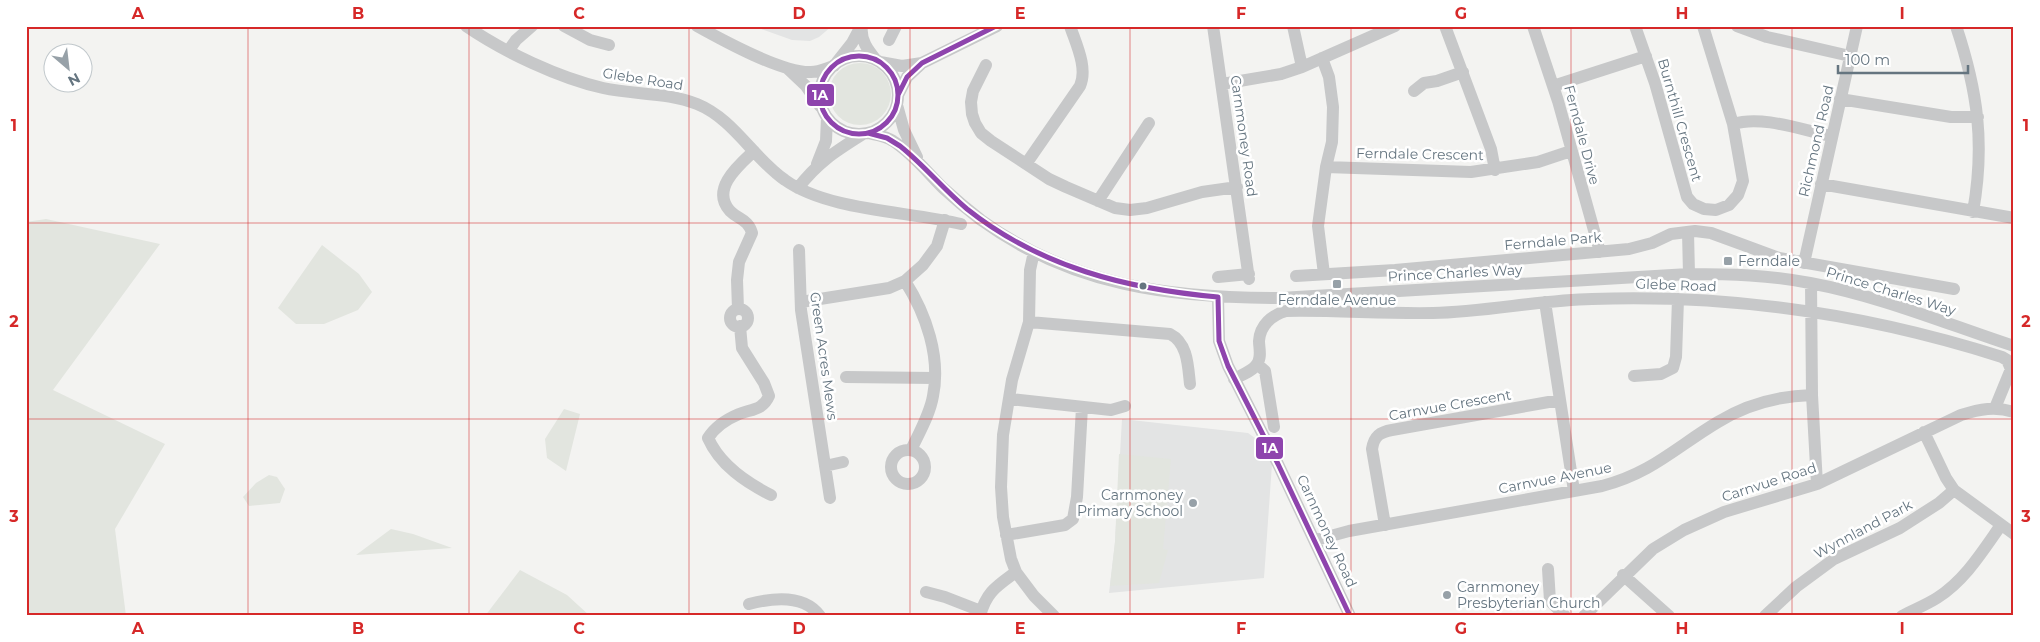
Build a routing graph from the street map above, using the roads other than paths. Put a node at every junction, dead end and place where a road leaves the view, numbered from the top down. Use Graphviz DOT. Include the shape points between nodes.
graph roads {
  1 [pos="466,26"];
  2 [pos="532,26"];
  3 [pos="564,26"];
  4 [pos="697,26"];
  5 [pos="861,26"];
  6 [pos="896,26"];
  7 [pos="997,26"];
  8 [pos="1070,26"];
  9 [pos="1213,26"];
  10 [pos="1293,26"];
  11 [pos="1395,26"];
  12 [pos="1445,26"];
  13 [pos="1533,26"];
  14 [pos="1635,26"];
  15 [pos="1737,26"];
  16 [pos="1857,26"];
  17 [pos="1956,26"];
  18 [pos="1708,28"];
  19 [pos="1769,32"];
  20 [pos="889,40"];
  21 [pos="609,45"];
  22 [pos="509,50"];
  23 [pos="1646,56"];
  24 [pos="1850,56"];
  25 [pos="1322,58"];
  26 [pos="878,61"];
  27 [pos="922,64"];
  28 [pos="835,65"];
  29 [pos="986,65"];
  30 [pos="785,67"];
  31 [pos="1302,67"];
  32 [pos="1463,72"];
  33 [pos="1222,84"];
  34 [pos="1553,86"];
  35 [pos="1414,91"];
  36 [pos="1840,99"];
  37 [pos="898,100"];
  38 [pos="825,115"];
  39 [pos="1978,117"];
  40 [pos="1149,123"];
  41 [pos="1733,124"];
  42 [pos="866,133"];
  43 [pos="1831,136"];
  44 [pos="1571,151"];
  45 [pos="754,152"];
  46 [pos="1026,164"];
  47 [pos="816,166"];
  48 [pos="1326,167"];
  49 [pos="923,168"];
  50 [pos="1495,170"];
  51 [pos="1821,184"];
  52 [pos="1236,187"];
  53 [pos="798,188"];
  54 [pos="1098,200"];
  55 [pos="1973,212"];
  56 [pos="2014,218"];
  57 [pos="945,220"];
  58 [pos="961,224"];
  59 [pos="1688,232"];
  60 [pos="799,250"];
  61 [pos="1034,252"];
  62 [pos="1600,252"];
  63 [pos="1804,263"];
  64 [pos="1324,274"];
  65 [pos="1689,274"];
  66 [pos="1296,276"];
  67 [pos="1218,277"];
  68 [pos="905,281"];
  69 [pos="1811,283"];
  70 [pos="1954,289"];
  71 [pos="1218,297"];
  72 [pos="1678,299"];
  73 [pos="801,302"];
  74 [pos="1545,302"];
  75 [pos="1811,312"];
  76 [pos="1029,322"];
  77 [pos="2014,346"];
  78 [pos="1257,364"];
  79 [pos="1634,376"];
  80 [pos="846,377"];
  81 [pos="934,378"];
  82 [pos="1234,379"];
  83 [pos="1190,384"];
  84 [pos="1812,395"];
  85 [pos="1010,399"];
  86 [pos="1560,400"];
  87 [pos="1125,406"];
  88 [pos="1082,407"];
  89 [pos="1995,408"];
  90 [pos="2014,412"];
  91 [pos="1274,427"];
  92 [pos="1924,432"];
  93 [pos="911,450"];
  94 [pos="843,462"];
  95 [pos="825,466"];
  96 [pos="1817,484"];
  97 [pos="1954,490"];
  98 [pos="1574,491"];
  99 [pos="771,495"];
  100 [pos="830,498"];
  101 [pos="1385,525"];
  102 [pos="2001,525"];
  103 [pos="2014,534"];
  104 [pos="1006,535"];
  105 [pos="1316,540"];
  106 [pos="1548,569"];
  107 [pos="1016,572"];
  108 [pos="1624,576"];
  109 [pos="926,592"];
  110 [pos="748,604"];
  111 [pos="980,614"];
  112 [pos="820,616"];
  113 [pos="1054,616"];
  114 [pos="1350,616"];
  115 [pos="1565,616"];
  116 [pos="1584,616"];
  117 [pos="1669,616"];
  118 [pos="1765,616"];
  119 [pos="1902,616"];
  1 -- 22 [label="street, Glebe Road"];
  2 -- 22 [label="street"];
  3 -- 21 [label="street" via="590,40"];
  4 -- 30 [label="street" via="729,44"];
  5 -- 26 [label="street" via="865,45"];
  5 -- 28 [label="street"];
  6 -- 20 [label="street"];
  7 -- 27 [label="street"];
  8 -- 46 [label="street" via="1084,79"];
  9 -- 33 [label="street, Carnmoney Road"];
  10 -- 31 [label="street"];
  11 -- 25 [label="street"];
  12 -- 32 [label="street"];
  13 -- 34 [label="street, Ferndale Drive"];
  14 -- 23 [label="street, Burnthill Crescent"];
  15 -- 19 [label="street"];
  16 -- 24 [label="street, Richmond Road"];
  17 -- 39 [label="street" via="1968,62"];
  18 -- 41 [label="street, Burnthill Crescent"];
  19 -- 24 [label="street"];
  22 -- 45 [label="street, Glebe Road" via="577,82 605,89 672,97 696,104 710,110 733,129"];
  23 -- 34 [label="street"];
  23 -- 41 [label="street, Burnthill Crescent" via="1686,197 1704,209 1716,210 1729,205 1738,195 1743,181"];
  24 -- 36 [label="street, Richmond Road"];
  25 -- 31 [label="street"];
  25 -- 48 [label="street" via="1329,77 1333,106 1332,142"];
  26 -- 27 [label="street" via="902,66"];
  26 -- 28 [label="street" via="860,56"];
  26 -- 37 [label="street" via="893,76"];
  27 -- 37 [label="street" via="907,77"];
  28 -- 30 [label="street" via="812,72"];
  28 -- 38 [label="street" via="822,82 820,98"];
  29 -- 46 [label="street" via="973,91 971,102 975,124 991,141"];
  30 -- 38 [label="street" via="806,86"];
  31 -- 33 [label="street" via="1267,77"];
  32 -- 35 [label="street" via="1424,83"];
  32 -- 50 [label="street" via="1491,149"];
  33 -- 52 [label="street, Carnmoney Road"];
  34 -- 44 [label="street, Ferndale Drive"];
  36 -- 39 [label="street" via="1951,118"];
  36 -- 43 [label="street, Richmond Road"];
  37 -- 42 [label="street" via="886,123"];
  37 -- 49 [label="street, Prince Charles Way" via="904,130"];
  38 -- 42 [label="street" via="839,128 855,134"];
  38 -- 47 [label="street" via="826,141"];
  39 -- 55 [label="street" via="1979,180"];
  40 -- 54 [label="street"];
  41 -- 43 [label="street" via="1757,120"];
  42 -- 47 [label="street"];
  42 -- 49 [label="street, Prince Charles Way" via="892,140"];
  43 -- 51 [label="street, Richmond Road"];
  44 -- 50 [label="street, Ferndale Crescent" via="1538,162"];
  44 -- 62 [label="street, Ferndale Drive"];
  45 -- 53 [label="street, Glebe Road"];
  45 -- 99 [label="street" via="733,171 726,184 724,198 730,211 750,225 752,232 739,262 738,309 731,313 730,319 732,324 740,326 742,348 769,396 758,409 740,414 714,429 708,438 714,452 747,483"];
  46 -- 54 [label="street" via="1049,179"];
  47 -- 53 [label="street"];
  48 -- 50 [label="street, Ferndale Crescent"];
  48 -- 64 [label="street" via="1318,226"];
  49 -- 61 [label="street, Prince Charles Way" via="980,219"];
  51 -- 55 [label="street"];
  51 -- 63 [label="street, Richmond Road"];
  52 -- 54 [label="street" via="1130,210 1115,208"];
  52 -- 67 [label="street, Carnmoney Road" via="1249,276"];
  53 -- 57 [label="street, Glebe Road" via="824,199"];
  55 -- 56 [label="street"];
  57 -- 58 [label="street, Glebe Road"];
  57 -- 68 [label="street" via="937,246"];
  59 -- 62 [label="street, Ferndale Park" via="1672,234 1629,249"];
  59 -- 63 [label="street, Ferndale Park" via="1711,233 1779,258"];
  59 -- 65 [label="street"];
  60 -- 73 [label="street, Green Acres Mews"];
  61 -- 71 [label="street, Prince Charles Way" via="1111,282 1146,290"];
  61 -- 76 [label="street" via="1030,270"];
  62 -- 64 [label="street, Ferndale Park"];
  63 -- 70 [label="street, Ferndale Park"];
  64 -- 66 [label="street, Ferndale Park"];
  65 -- 69 [label="street, Prince Charles Way" via="1747,275"];
  65 -- 71 [label="street, Prince Charles Way" via="1280,298"];
  68 -- 73 [label="street" via="889,288"];
  68 -- 81 [label="street" via="930,335"];
  69 -- 75 [label="street"];
  69 -- 77 [label="street, Prince Charles Way" via="1891,304"];
  71 -- 82 [label="street, Carnmoney Road" via="1219,341"];
  72 -- 74 [label="street, Glebe Road"];
  72 -- 75 [label="street, Glebe Road"];
  72 -- 79 [label="street" via="1673,368 1661,374"];
  73 -- 95 [label="street, Green Acres Mews"];
  74 -- 78 [label="street, Glebe Road" via="1436,313 1286,311 1275,315 1262,330"];
  74 -- 86 [label="street"];
  75 -- 84 [label="street"];
  75 -- 89 [label="street, Glebe Road" via="1931,337 2002,357 2011,369"];
  76 -- 83 [label="street" via="1170,334 1178,338 1187,359"];
  76 -- 85 [label="street" via="1012,380"];
  78 -- 82 [label="street"];
  78 -- 91 [label="street" via="1265,371"];
  80 -- 81 [label="street"];
  81 -- 93 [label="street" via="933,396"];
  82 -- 105 [label="street, Carnmoney Road"];
  84 -- 96 [label="street"];
  84 -- 98 [label="street, Carnvue Avenue" via="1781,397 1742,410 1717,422 1638,474 1622,481"];
  85 -- 88 [label="street"];
  85 -- 104 [label="street" via="1003,435 1001,478"];
  86 -- 98 [label="street"];
  86 -- 101 [label="street, Carnvue Crescent" via="1392,430 1377,436 1372,449"];
  87 -- 88 [label="street" via="1111,410"];
  88 -- 104 [label="street" via="1073,519 1065,525"];
  89 -- 90 [label="street, Carnvue Road"];
  89 -- 92 [label="street, Carnvue Road" via="1961,415"];
  92 -- 96 [label="street, Carnvue Road"];
  92 -- 97 [label="street"];
  94 -- 95 [label="street"];
  95 -- 100 [label="street, Green Acres Mews"];
  96 -- 108 [label="street, Carnvue Road" via="1724,512 1699,523 1666,540"];
  97 -- 102 [label="street"];
  97 -- 118 [label="street, Wynnland Park" via="1900,528 1834,559 1796,586"];
  98 -- 101 [label="street, Carnvue Avenue"];
  101 -- 105 [label="street, Carnvue Avenue"];
  102 -- 103 [label="street"];
  102 -- 119 [label="street" via="1960,580 1936,598"];
  104 -- 107 [label="street"];
  105 -- 114 [label="street, Carnmoney Road"];
  106 -- 115 [label="street" via="1550,601"];
  107 -- 111 [label="street" via="993,589"];
  107 -- 113 [label="street"];
  108 -- 116 [label="street, Carnvue Road"];
  108 -- 117 [label="street"];
  109 -- 111 [label="street" via="945,597"];
  110 -- 112 [label="street" via="765,600 798,601 814,608"];
}
